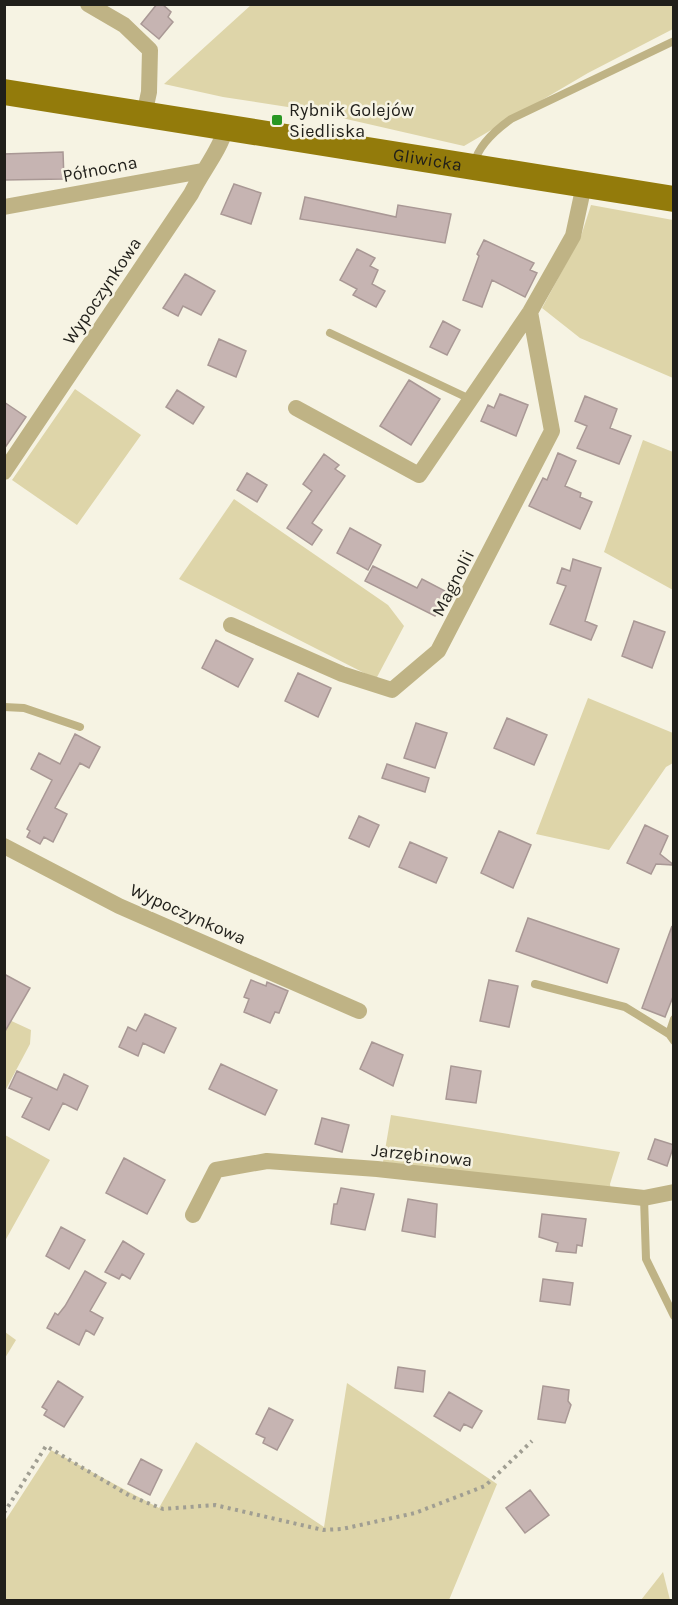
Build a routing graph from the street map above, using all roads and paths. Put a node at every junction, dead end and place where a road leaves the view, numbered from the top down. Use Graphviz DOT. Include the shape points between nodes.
graph roads {
  1 [pos="88,4"];
  2 [pos="674,41"];
  3 [pos="4,92"];
  4 [pos="144,115"];
  5 [pos="226,128"];
  6 [pos="473,167"];
  7 [pos="202,171"];
  8 [pos="584,184"];
  9 [pos="674,199"];
  10 [pos="4,207"];
  11 [pos="530,312"];
  12 [pos="330,333"];
  13 [pos="470,399"];
  14 [pos="296,408"];
  15 [pos="4,472"];
  16 [pos="231,625"];
  17 [pos="4,707"];
  18 [pos="80,727"];
  19 [pos="4,846"];
  20 [pos="536,984"];
  21 [pos="359,1011"];
  22 [pos="674,1019"];
  23 [pos="671,1038"];
  24 [pos="674,1192"];
  25 [pos="644,1198"];
  26 [pos="193,1215"];
  27 [pos="674,1316"];
  28 [pos="532,1441"];
  29 [pos="4,1513"];
  1 -- 4 [label="street" via="124,25 150,50"];
  2 -- 6 [label="lane" via="511,119 492,135 475,157"];
  3 -- 4 [label="main road, Gliwicka"];
  4 -- 5 [label="main road, Gliwicka"];
  5 -- 6 [label="main road, Gliwicka"];
  5 -- 7 [label="street, Wypoczynkowa" via="218,149"];
  6 -- 8 [label="main road, Gliwicka"];
  7 -- 10 [label="street, Północna"];
  7 -- 15 [label="street, Wypoczynkowa" via="191,194"];
  8 -- 9 [label="main road, Gliwicka"];
  8 -- 11 [label="street" via="573,236"];
  11 -- 13 [label="street"];
  11 -- 16 [label="street, Magnolii" via="552,430 438,651 392,690 342,674"];
  12 -- 13 [label="lane"];
  13 -- 14 [label="street" via="419,475"];
  17 -- 18 [label="lane" via="24,708"];
  19 -- 21 [label="street, Wypoczynkowa" via="119,906"];
  20 -- 23 [label="lane" via="626,1007"];
  22 -- 23 [label="lane"];
  24 -- 25 [label="street, Jarzębinowa"];
  25 -- 26 [label="street, Jarzębinowa" via="267,1161 216,1170"];
  25 -- 27 [label="lane" via="646,1259"];
  28 -- 29 [label="path" via="485,1486 415,1513 342,1529 323,1530 215,1505 164,1509 130,1496 46,1446"];
}
